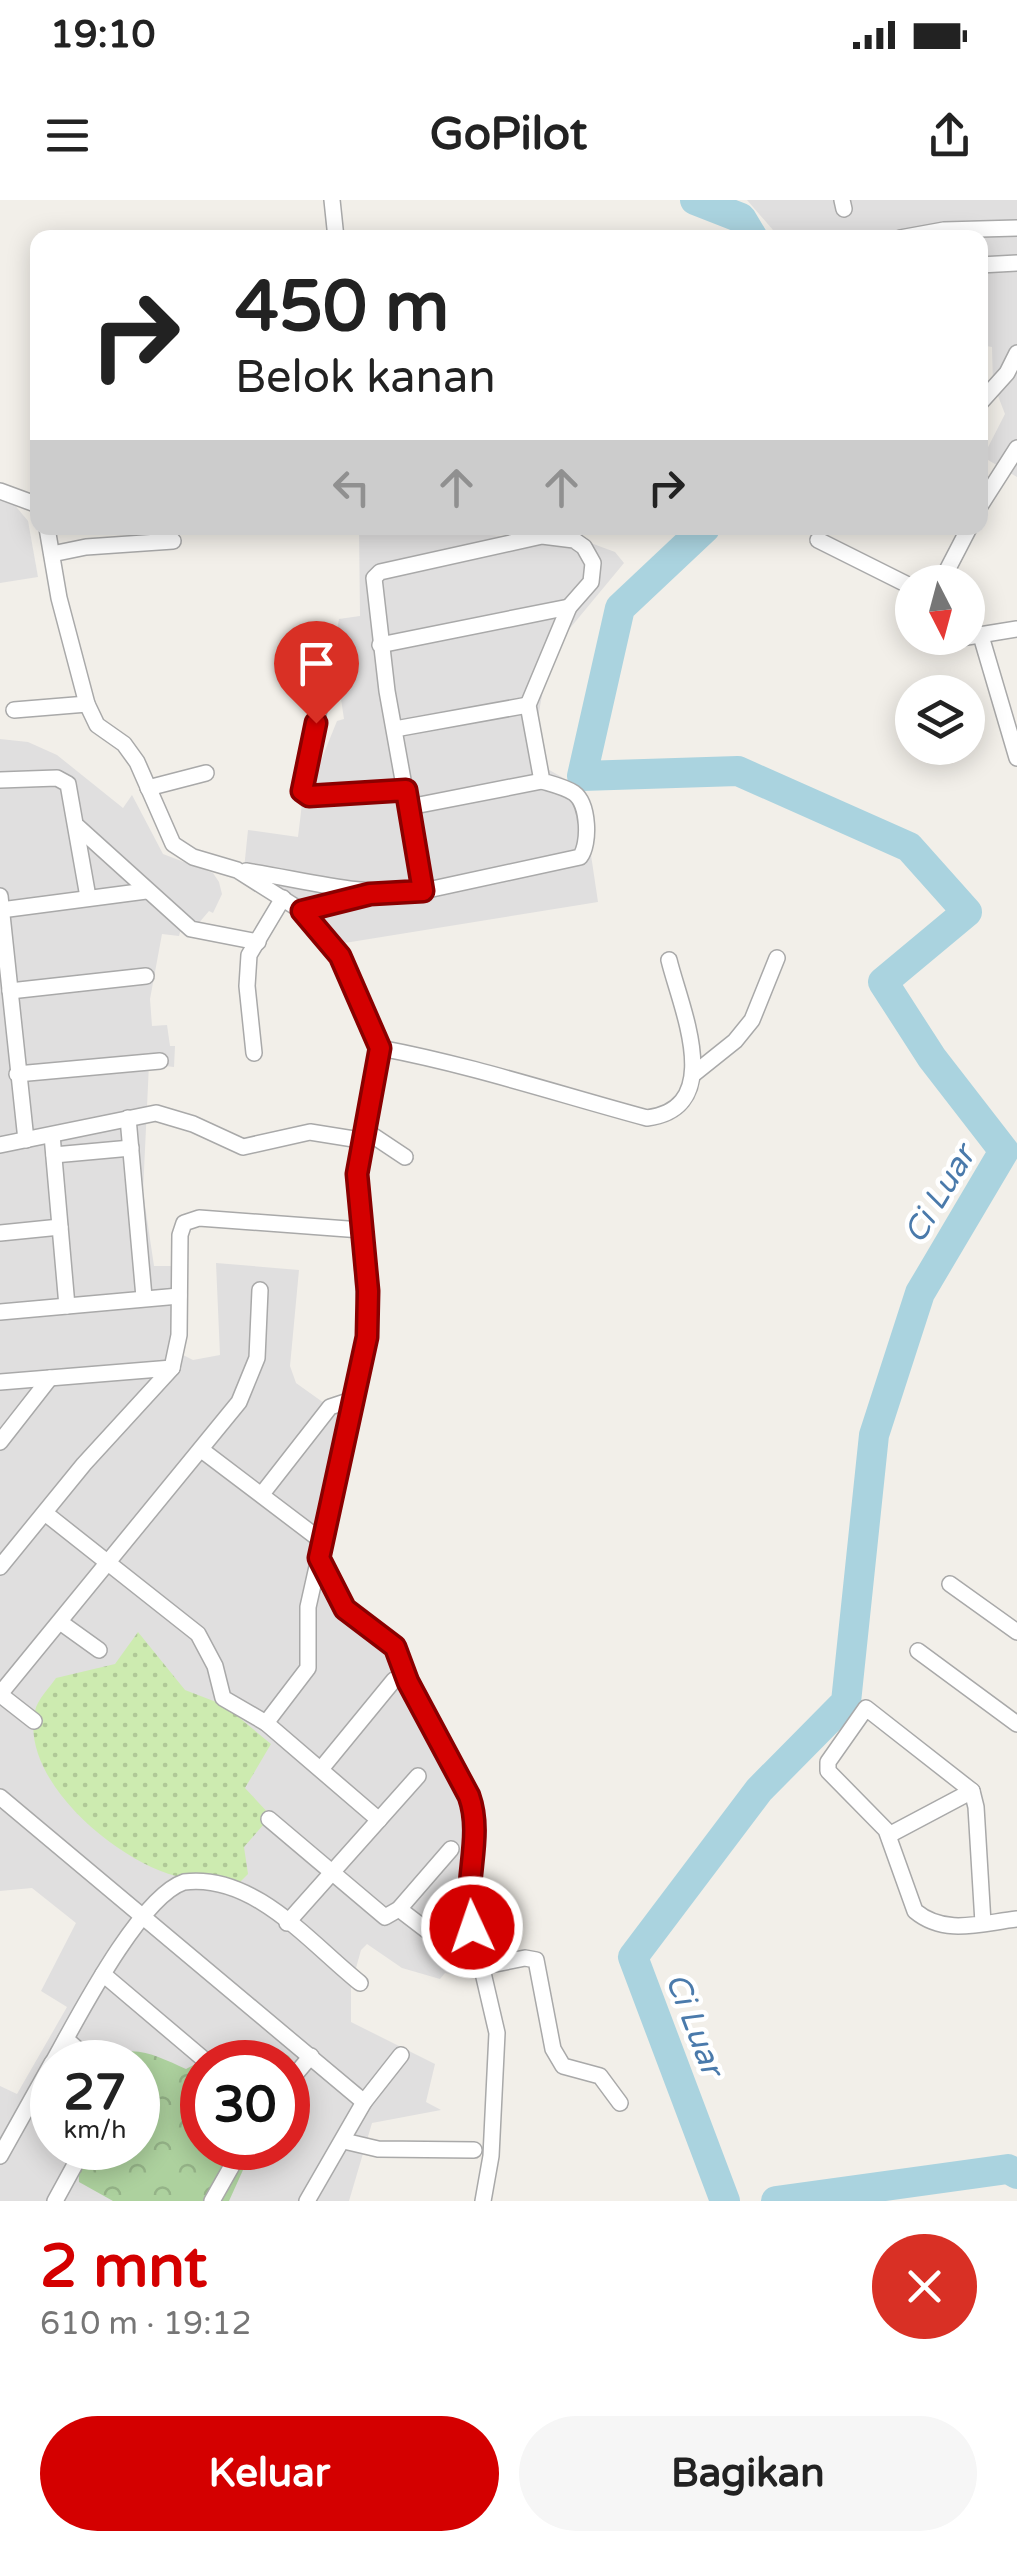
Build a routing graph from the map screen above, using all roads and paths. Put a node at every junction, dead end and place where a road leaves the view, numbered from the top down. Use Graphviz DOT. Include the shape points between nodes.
graph roads {
  1 [pos="332,200"];
  2 [pos="1017,228"];
  3 [pos="335,230"];
  4 [pos="944,230"];
  5 [pos="1017,263"];
  6 [pos="988,265"];
  7 [pos="1017,353"];
  8 [pos="988,394"];
  9 [pos="1017,448"];
  10 [pos="0,491"];
  11 [pos="988,493"];
  12 [pos="30,502"];
  13 [pos="48,535"];
  14 [pos="964,535"];
  15 [pos="818,540"];
  16 [pos="173,542"];
  17 [pos="52,554"];
  18 [pos="950,565"];
  19 [pos="895,578"];
  20 [pos="569,607"];
  21 [pos="1017,628"];
  22 [pos="985,635"];
  23 [pos="380,644"];
  24 [pos="985,650"];
  25 [pos="323,690"];
  26 [pos="87,704"];
  27 [pos="528,704"];
  28 [pos="14,710"];
  29 [pos="395,728"];
  30 [pos="1017,758"];
  31 [pos="206,773"];
  32 [pos="0,780"];
  33 [pos="542,781"];
  34 [pos="148,788"];
  35 [pos="406,790"];
  36 [pos="410,808"];
  37 [pos="78,827"];
  38 [pos="237,870"];
  39 [pos="146,890"];
  40 [pos="423,891"];
  41 [pos="370,894"];
  42 [pos="88,897"];
  43 [pos="283,898"];
  44 [pos="1,903"];
  45 [pos="302,911"];
  46 [pos="258,942"];
  47 [pos="4,956"];
  48 [pos="777,958"];
  49 [pos="669,960"];
  50 [pos="146,976"];
  51 [pos="10,991"];
  52 [pos="380,1048"];
  53 [pos="254,1053"];
  54 [pos="160,1061"];
  55 [pos="696,1073"];
  56 [pos="17,1074"];
  57 [pos="128,1118"];
  58 [pos="52,1135"];
  59 [pos="362,1135"];
  60 [pos="26,1140"];
  61 [pos="0,1145"];
  62 [pos="131,1148"];
  63 [pos="54,1156"];
  64 [pos="404,1157"];
  65 [pos="60,1227"];
  66 [pos="362,1230"];
  67 [pos="0,1233"];
  68 [pos="260,1290"];
  69 [pos="179,1296"];
  70 [pos="144,1297"];
  71 [pos="67,1306"];
  72 [pos="0,1312"];
  73 [pos="172,1368"];
  74 [pos="50,1378"];
  75 [pos="0,1382"];
  76 [pos="357,1398"];
  77 [pos="0,1442"];
  78 [pos="203,1451"];
  79 [pos="262,1494"];
  80 [pos="45,1513"];
  81 [pos="321,1550"];
  82 [pos="108,1564"];
  83 [pos="0,1566"];
  84 [pos="950,1584"];
  85 [pos="60,1622"];
  86 [pos="1017,1632"];
  87 [pos="99,1650"];
  88 [pos="918,1651"];
  89 [pos="394,1680"];
  90 [pos="1,1695"];
  91 [pos="34,1721"];
  92 [pos="266,1723"];
  93 [pos="1017,1724"];
  94 [pos="321,1769"];
  95 [pos="418,1776"];
  96 [pos="972,1791"];
  97 [pos="0,1797"];
  98 [pos="269,1819"];
  99 [pos="379,1820"];
  100 [pos="889,1835"];
  101 [pos="451,1850"];
  102 [pos="331,1871"];
  103 [pos="399,1909"];
  104 [pos="145,1915"];
  105 [pos="1017,1918"];
  106 [pos="287,1923"];
  107 [pos="983,1923"];
  108 [pos="477,1949"];
  109 [pos="485,1966"];
  110 [pos="104,1974"];
  111 [pos="360,1983"];
  112 [pos="66,2039"];
  113 [pos="182,2040"];
  114 [pos="401,2055"];
  115 [pos="311,2056"];
  116 [pos="364,2102"];
  117 [pos="30,2103"];
  118 [pos="620,2103"];
  119 [pos="344,2141"];
  120 [pos="474,2150"];
  121 [pos="0,2156"];
  122 [pos="72,2170"];
  123 [pos="230,2170"];
  124 [pos="55,2201"];
  125 [pos="212,2201"];
  126 [pos="307,2201"];
  127 [pos="483,2201"];
  1 -- 3 [label="street"];
  2 -- 4 [label="street"];
  5 -- 6 [label="street"];
  7 -- 8 [label="street"];
  9 -- 11 [label="street"];
  10 -- 12 [label="street"];
  13 -- 17 [label="street"];
  14 -- 18 [label="street"];
  15 -- 19 [label="street"];
  16 -- 17 [label="street"];
  17 -- 26 [label="street"];
  20 -- 23 [label="street"];
  20 -- 23 [label="street" via="592,582 593,563 574,540 542,536 380,572 373,582"];
  20 -- 27 [label="street"];
  21 -- 22 [label="street"];
  23 -- 29 [label="street"];
  24 -- 30 [label="street"];
  25 -- 35 [label="street" via="304,794"];
  26 -- 28 [label="street"];
  26 -- 34 [label="street" via="97,725 124,744"];
  27 -- 29 [label="street"];
  27 -- 33 [label="street"];
  29 -- 35 [label="street"];
  31 -- 34 [label="street"];
  32 -- 37 [label="street" via="63,780 72,790"];
  33 -- 36 [label="street"];
  33 -- 40 [label="street" via="580,800 587,842 580,858"];
  34 -- 38 [label="street" via="173,844"];
  35 -- 36 [label="street"];
  36 -- 40 [label="street"];
  37 -- 39 [label="street"];
  37 -- 42 [label="street"];
  38 -- 41 [label="street"];
  38 -- 43 [label="street"];
  39 -- 42 [label="street"];
  39 -- 46 [label="street" via="191,930"];
  40 -- 41 [label="street"];
  41 -- 45 [label="street"];
  42 -- 44 [label="street"];
  43 -- 45 [label="street"];
  43 -- 46 [label="street"];
  44 -- 47 [label="street"];
  45 -- 52 [label="street" via="340,956"];
  46 -- 53 [label="street" via="247,968"];
  47 -- 51 [label="street"];
  48 -- 55 [label="street" via="752,1020"];
  49 -- 55 [label="street"];
  50 -- 51 [label="street"];
  51 -- 56 [label="street"];
  52 -- 55 [label="street" via="476,1067 648,1118 668,1111"];
  52 -- 59 [label="street"];
  54 -- 56 [label="street"];
  56 -- 60 [label="street"];
  57 -- 58 [label="street"];
  57 -- 59 [label="street" via="170,1115 243,1147 310,1132"];
  57 -- 62 [label="street"];
  58 -- 60 [label="street"];
  58 -- 63 [label="street"];
  59 -- 64 [label="street"];
  59 -- 66 [label="street"];
  60 -- 61 [label="street"];
  62 -- 63 [label="street"];
  62 -- 70 [label="street"];
  63 -- 65 [label="street"];
  65 -- 67 [label="street"];
  65 -- 71 [label="street"];
  66 -- 69 [label="street" via="194,1218 181,1228"];
  66 -- 76 [label="street" via="369,1317"];
  68 -- 78 [label="street" via="252,1376"];
  69 -- 70 [label="street"];
  69 -- 73 [label="street"];
  70 -- 71 [label="street"];
  71 -- 72 [label="street"];
  73 -- 74 [label="street"];
  73 -- 80 [label="street"];
  74 -- 75 [label="street"];
  74 -- 77 [label="street"];
  76 -- 79 [label="street" via="330,1407"];
  76 -- 81 [label="street"];
  78 -- 79 [label="street"];
  78 -- 82 [label="street"];
  79 -- 81 [label="street"];
  80 -- 82 [label="street"];
  80 -- 83 [label="street"];
  81 -- 92 [label="street" via="308,1607 308,1668"];
  81 -- 108 [label="street" via="345,1609 395,1647 469,1796 476,1814 467,1904"];
  82 -- 85 [label="street"];
  82 -- 92 [label="street" via="198,1634 223,1698"];
  84 -- 86 [label="street"];
  85 -- 87 [label="street"];
  85 -- 90 [label="street"];
  88 -- 93 [label="street"];
  89 -- 94 [label="street"];
  90 -- 91 [label="street"];
  92 -- 94 [label="street"];
  94 -- 99 [label="street"];
  95 -- 99 [label="street"];
  96 -- 100 [label="street"];
  96 -- 100 [label="street" via="866,1708 827,1766"];
  96 -- 107 [label="street"];
  97 -- 104 [label="street"];
  98 -- 102 [label="street"];
  99 -- 102 [label="street"];
  100 -- 107 [label="street" via="915,1910 944,1927"];
  101 -- 103 [label="street"];
  102 -- 103 [label="street" via="382,1916"];
  102 -- 106 [label="street"];
  103 -- 108 [label="street" via="446,1946"];
  104 -- 106 [label="street" via="176,1885 205,1882 245,1891"];
  104 -- 110 [label="street"];
  104 -- 115 [label="street"];
  105 -- 107 [label="street"];
  106 -- 111 [label="street"];
  108 -- 109 [label="street"];
  109 -- 118 [label="street" via="536,1960 562,2066 600,2076"];
  109 -- 127 [label="street" via="496,2032"];
  110 -- 112 [label="street"];
  110 -- 113 [label="street"];
  114 -- 116 [label="street"];
  115 -- 116 [label="street"];
  116 -- 119 [label="street"];
  117 -- 121 [label="street"];
  119 -- 120 [label="street" via="398,2150"];
  119 -- 126 [label="street"];
  122 -- 124 [label="street"];
  123 -- 125 [label="street"];
}
